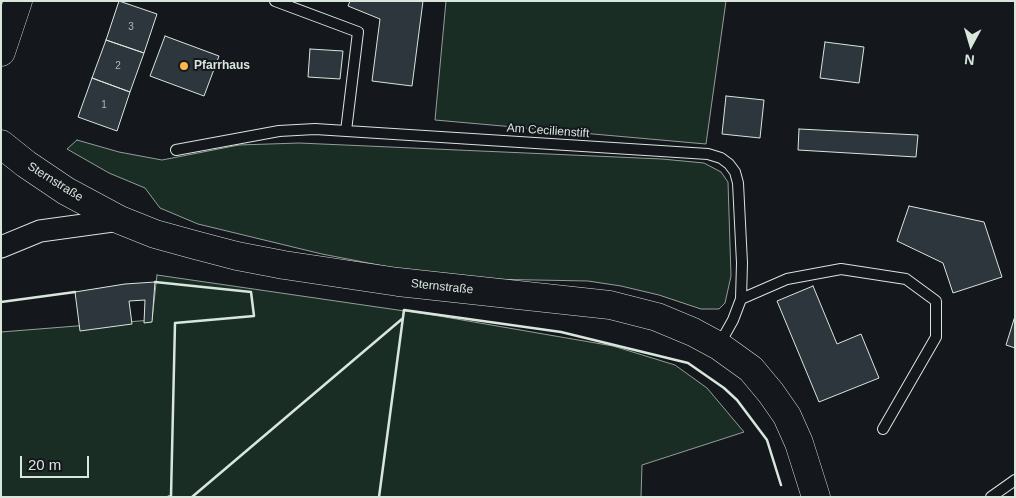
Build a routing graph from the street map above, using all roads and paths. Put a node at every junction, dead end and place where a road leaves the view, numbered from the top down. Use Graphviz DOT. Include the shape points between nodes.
graph roads {
  1 [pos="18,1"];
  2 [pos="275,1"];
  3 [pos="1,52"];
  4 [pos="346,131"];
  5 [pos="1,144"];
  6 [pos="176,150"];
  7 [pos="120,220"];
  8 [pos="1,247"];
  9 [pos="741,299"];
  10 [pos="719,346"];
  11 [pos="883,429"];
  12 [pos="1015,480"];
  13 [pos="816,497"];
  14 [pos="991,497"];
  1 -- 3 [label="main road"];
  2 -- 4 [label="lane" via="358,32"];
  4 -- 6 [label="lane, Am Cecilienstift" via="279,131"];
  4 -- 9 [label="lane, Am Cecilienstift" via="708,154 720,158 735,172 738,183"];
  5 -- 7 [label="main road, Sternstraße" via="66,191"];
  7 -- 8 [label="street" via="40,231"];
  7 -- 10 [label="main road, Sternstraße" via="155,234 284,265 398,282 610,306 657,317"];
  9 -- 10 [label="lane, Am Cecilienstift"];
  9 -- 11 [label="lane" via="787,279 840,268 906,279 936,301 936,337"];
  10 -- 13 [label="main road, Sternstraße" via="752,369 787,416"];
  12 -- 14 [label="lane"];
}
